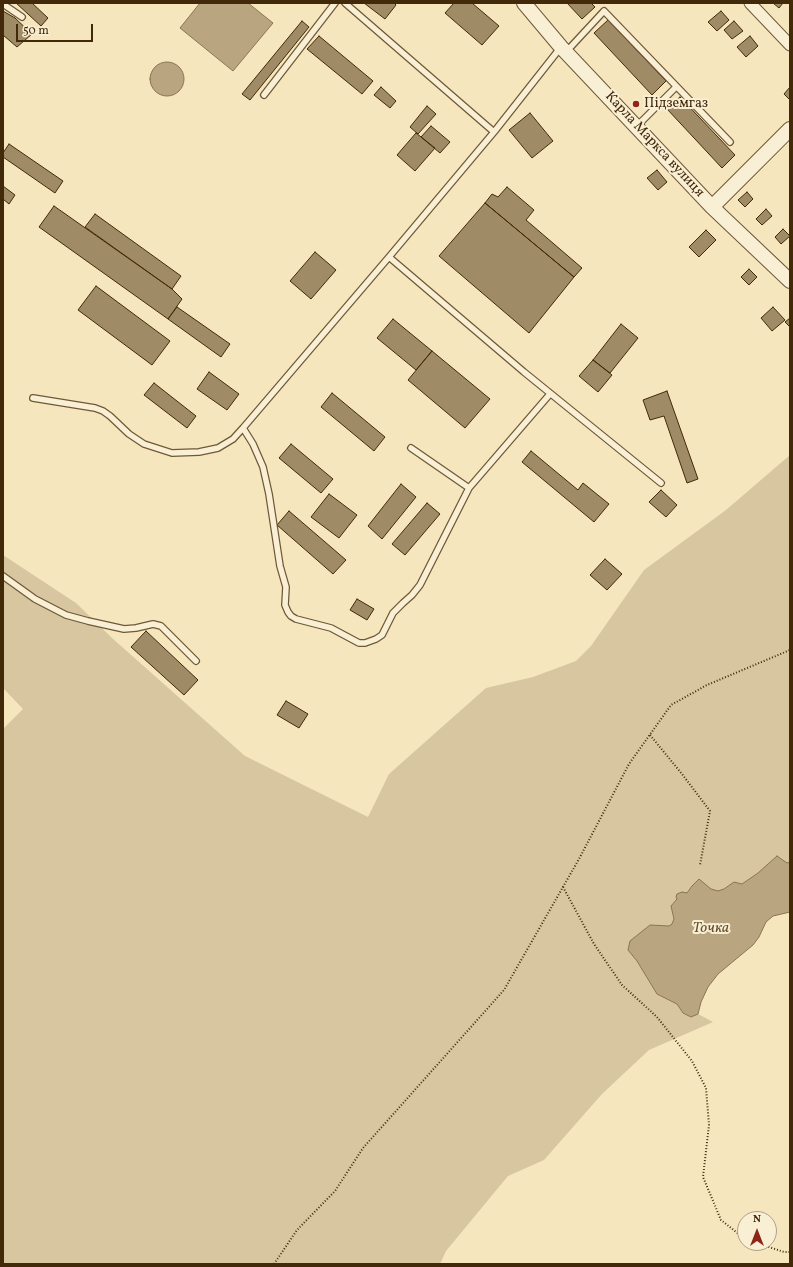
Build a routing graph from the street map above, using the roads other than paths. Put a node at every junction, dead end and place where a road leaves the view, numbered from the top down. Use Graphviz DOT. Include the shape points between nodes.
graph roads {
  1 [pos="335,3"];
  2 [pos="345,3"];
  3 [pos="524,3"];
  4 [pos="750,3"];
  5 [pos="3,4"];
  6 [pos="22,17"];
  7 [pos="790,44"];
  8 [pos="563,49"];
  9 [pos="676,87"];
  10 [pos="264,95"];
  11 [pos="637,127"];
  12 [pos="790,129"];
  13 [pos="494,132"];
  14 [pos="730,142"];
  15 [pos="712,207"];
  16 [pos="389,257"];
  17 [pos="790,281"];
  18 [pos="550,394"];
  19 [pos="33,398"];
  20 [pos="243,428"];
  21 [pos="411,448"];
  22 [pos="660,483"];
  23 [pos="469,488"];
  24 [pos="3,576"];
  25 [pos="196,661"];
  1 -- 10 [label="lane"];
  2 -- 13 [label="lane"];
  3 -- 8 [label="street, Карла Маркса вулиця"];
  4 -- 7 [label="street"];
  5 -- 6 [label="lane"];
  8 -- 9 [label="lane" via="604,11"];
  8 -- 11 [label="street, Карла Маркса вулиця"];
  8 -- 13 [label="lane"];
  9 -- 11 [label="lane"];
  9 -- 14 [label="lane"];
  11 -- 15 [label="street, Карла Маркса вулиця"];
  12 -- 15 [label="street"];
  13 -- 16 [label="lane"];
  15 -- 17 [label="street, Карла Маркса вулиця"];
  16 -- 18 [label="lane"];
  16 -- 20 [label="lane"];
  18 -- 22 [label="lane"];
  18 -- 23 [label="lane"];
  19 -- 20 [label="lane" via="103,411 144,444 172,453 218,448"];
  20 -- 23 [label="lane" via="263,468 286,587 285,605 288,612 296,619 331,628 359,643 365,644 382,635 394,613 420,585"];
  21 -- 23 [label="lane"];
  24 -- 25 [label="lane" via="35,599 66,615 88,622 124,629 153,624 161,626"];
}
